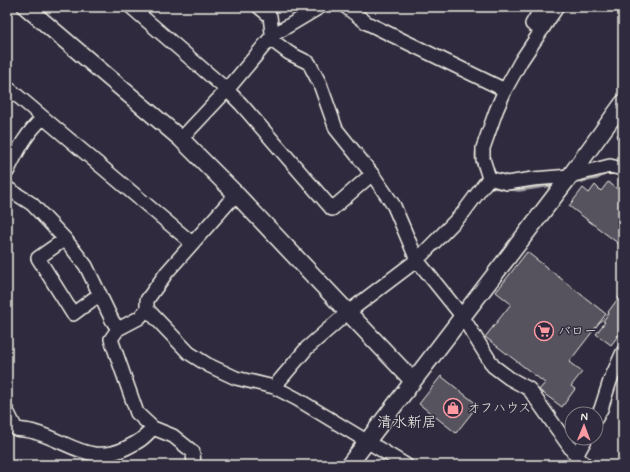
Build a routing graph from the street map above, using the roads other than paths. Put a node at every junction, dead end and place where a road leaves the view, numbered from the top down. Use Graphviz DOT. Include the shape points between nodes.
graph roads {
  1 [pos="26,7"];
  2 [pos="131,7"];
  3 [pos="259,7"];
  4 [pos="320,7"];
  5 [pos="346,7"];
  6 [pos="542,7"];
  7 [pos="557,7"];
  8 [pos="539,28"];
  9 [pos="273,34"];
  10 [pos="7,87"];
  11 [pos="500,88"];
  12 [pos="227,90"];
  13 [pos="623,103"];
  14 [pos="43,118"];
  15 [pos="181,139"];
  16 [pos="623,169"];
  17 [pos="7,172"];
  18 [pos="372,174"];
  19 [pos="569,176"];
  20 [pos="486,182"];
  21 [pos="7,188"];
  22 [pos="236,194"];
  23 [pos="65,239"];
  24 [pos="192,243"];
  25 [pos="417,260"];
  26 [pos="100,294"];
  27 [pos="147,309"];
  28 [pos="347,313"];
  29 [pos="462,316"];
  30 [pos="118,329"];
  31 [pos="623,352"];
  32 [pos="413,381"];
  33 [pos="274,387"];
  34 [pos="602,406"];
  35 [pos="7,411"];
  36 [pos="153,428"];
  37 [pos="11,430"];
  38 [pos="367,442"];
  39 [pos="582,446"];
  40 [pos="576,456"];
  41 [pos="194,465"];
  42 [pos="349,465"];
  43 [pos="406,465"];
  44 [pos="586,465"];
  1 -- 15 [label="street"];
  2 -- 12 [label="street"];
  3 -- 9 [label="street" via="270,16"];
  4 -- 9 [label="street"];
  5 -- 11 [label="street" via="367,23"];
  6 -- 8 [label="street"];
  7 -- 8 [label="street"];
  8 -- 11 [label="street" via="521,61"];
  9 -- 12 [label="street"];
  9 -- 18 [label="street" via="274,41 289,53 309,63 320,84 336,129"];
  10 -- 14 [label="street"];
  11 -- 20 [label="street" via="482,148"];
  12 -- 15 [label="street"];
  12 -- 18 [label="street" via="332,209"];
  13 -- 19 [label="street"];
  14 -- 17 [label="street" via="33,126 23,140"];
  14 -- 24 [label="street"];
  15 -- 22 [label="street"];
  16 -- 19 [label="street" via="610,166"];
  18 -- 25 [label="street" via="394,206"];
  19 -- 20 [label="street" via="507,183"];
  19 -- 29 [label="street"];
  20 -- 25 [label="street" via="463,213"];
  21 -- 23 [label="street" via="32,204"];
  22 -- 24 [label="street"];
  22 -- 28 [label="street"];
  23 -- 26 [label="street" via="86,266"];
  23 -- 26 [label="street" via="38,258 73,314"];
  24 -- 27 [label="street" via="167,272 148,300"];
  25 -- 28 [label="street"];
  25 -- 29 [label="street"];
  26 -- 30 [label="street"];
  27 -- 30 [label="street" via="139,318"];
  27 -- 33 [label="street" via="189,353 208,365 236,378"];
  28 -- 32 [label="street"];
  28 -- 33 [label="street" via="307,348"];
  29 -- 32 [label="street"];
  29 -- 40 [label="street" via="493,366 529,389"];
  30 -- 36 [label="street" via="111,339 137,413"];
  31 -- 34 [label="street"];
  32 -- 38 [label="street"];
  33 -- 38 [label="street"];
  35 -- 37 [label="street"];
  36 -- 37 [label="street" via="142,440 118,452 101,455 87,453 34,432"];
  36 -- 41 [label="street" via="173,436 193,452"];
  38 -- 42 [label="street"];
  38 -- 43 [label="street"];
  39 -- 40 [label="street"];
  40 -- 44 [label="street"];
}
